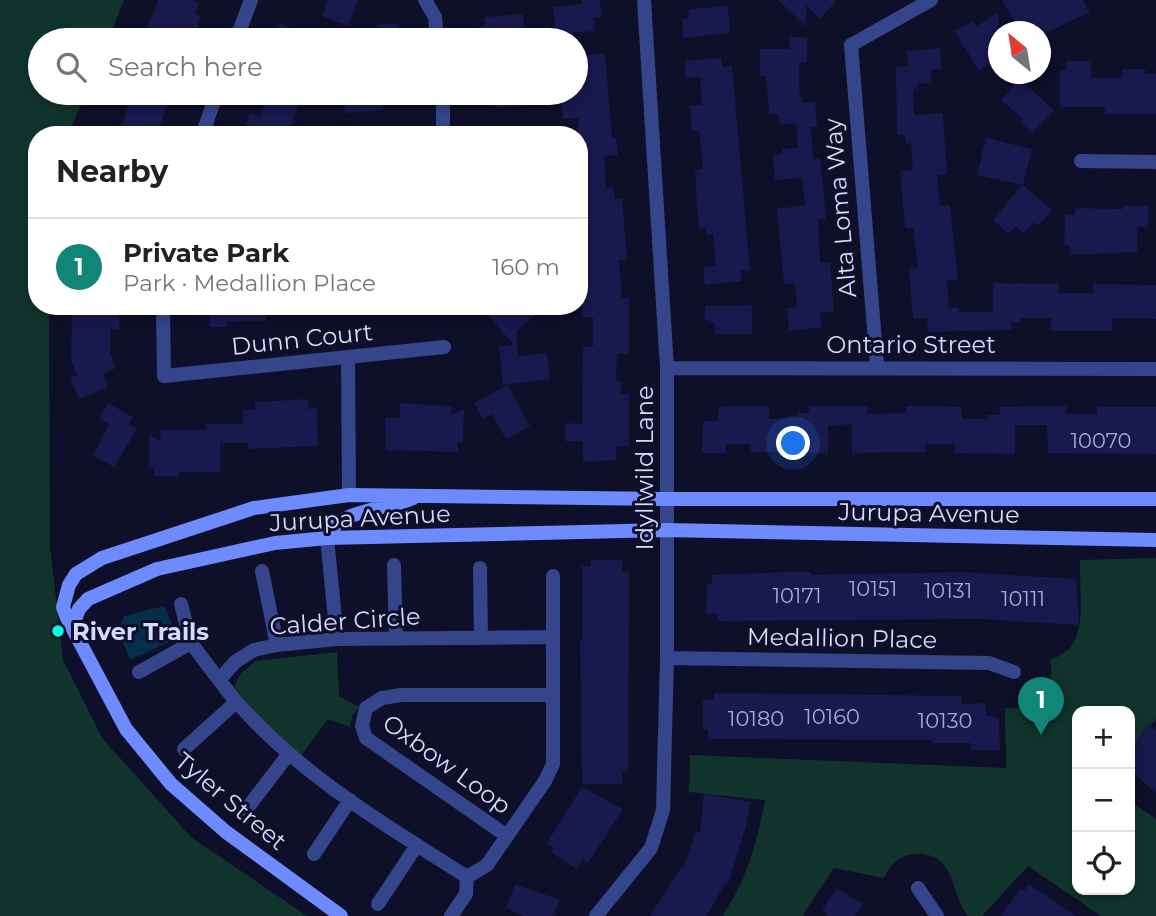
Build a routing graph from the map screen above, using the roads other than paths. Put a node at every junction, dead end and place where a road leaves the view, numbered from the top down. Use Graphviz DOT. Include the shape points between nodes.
graph roads {
  1 [pos="251,0"];
  2 [pos="425,0"];
  3 [pos="644,0"];
  4 [pos="931,0"];
  5 [pos="240,28"];
  6 [pos="436,28"];
  7 [pos="213,105"];
  8 [pos="443,105"];
  9 [pos="205,126"];
  10 [pos="443,126"];
  11 [pos="1081,162"];
  12 [pos="1156,162"];
  13 [pos="163,315"];
  14 [pos="444,347"];
  15 [pos="348,357"];
  16 [pos="877,366"];
  17 [pos="667,368"];
  18 [pos="1156,369"];
  19 [pos="349,495"];
  20 [pos="418,496"];
  21 [pos="665,499"];
  22 [pos="1156,499"];
  23 [pos="666,530"];
  24 [pos="327,538"];
  25 [pos="1156,540"];
  26 [pos="394,565"];
  27 [pos="480,568"];
  28 [pos="262,571"];
  29 [pos="553,576"];
  30 [pos="180,604"];
  31 [pos="72,626"];
  32 [pos="553,637"];
  33 [pos="396,638"];
  34 [pos="481,638"];
  35 [pos="337,639"];
  36 [pos="191,643"];
  37 [pos="277,645"];
  38 [pos="667,658"];
  39 [pos="139,672"];
  40 [pos="1014,672"];
  41 [pos="219,680"];
  42 [pos="553,695"];
  43 [pos="235,703"];
  44 [pos="184,749"];
  45 [pos="288,755"];
  46 [pos="350,800"];
  47 [pos="245,811"];
  48 [pos="507,836"];
  49 [pos="417,845"];
  50 [pos="314,854"];
  51 [pos="467,877"];
  52 [pos="918,888"];
  53 [pos="378,904"];
  54 [pos="341,916"];
  55 [pos="452,916"];
  56 [pos="596,916"];
  57 [pos="937,916"];
  1 -- 5 [label="street"];
  2 -- 6 [label="street"];
  3 -- 17 [label="street, Idyllwild Lane"];
  4 -- 16 [label="street, Alta Loma Way" via="851,46"];
  7 -- 9 [label="street"];
  8 -- 10 [label="street"];
  11 -- 12 [label="street"];
  13 -- 15 [label="street, Dunn Court" via="164,376"];
  14 -- 15 [label="street, Dunn Court"];
  15 -- 19 [label="street"];
  16 -- 17 [label="street, Ontario Street"];
  16 -- 18 [label="street, Ontario Street"];
  17 -- 21 [label="street, Idyllwild Lane"];
  19 -- 20 [label="main road, Jurupa Avenue"];
  19 -- 31 [label="main road, Jurupa Avenue" via="254,508 102,558 76,574 69,585 63,607"];
  20 -- 21 [label="main road, Jurupa Avenue"];
  20 -- 24 [label="main road" via="344,518 330,528"];
  21 -- 22 [label="main road, Jurupa Avenue"];
  21 -- 23 [label="street, Idyllwild Lane"];
  23 -- 24 [label="main road, Jurupa Avenue"];
  23 -- 25 [label="main road, Jurupa Avenue"];
  23 -- 38 [label="street, Idyllwild Lane"];
  24 -- 31 [label="main road, Jurupa Avenue" via="275,543 158,569 88,599"];
  24 -- 35 [label="street"];
  26 -- 33 [label="street"];
  27 -- 34 [label="street"];
  28 -- 37 [label="street"];
  29 -- 32 [label="street"];
  30 -- 36 [label="street"];
  31 -- 54 [label="main road, Tyler Street" via="114,708 157,769 226,832"];
  32 -- 34 [label="street, Calder Circle"];
  32 -- 42 [label="street"];
  33 -- 34 [label="street, Calder Circle"];
  33 -- 35 [label="street, Calder Circle"];
  35 -- 37 [label="street, Calder Circle"];
  36 -- 39 [label="street"];
  36 -- 41 [label="street"];
  37 -- 41 [label="street, Calder Circle" via="254,650"];
  38 -- 40 [label="street, Medallion Place" via="989,663"];
  38 -- 56 [label="street, Idyllwild Lane" via="663,810 651,848"];
  41 -- 43 [label="street"];
  42 -- 48 [label="street" via="553,764"];
  42 -- 48 [label="street, Oxbow Loop" via="401,695 382,698 366,708 362,726 366,738"];
  43 -- 44 [label="street"];
  43 -- 45 [label="street"];
  45 -- 46 [label="street"];
  45 -- 47 [label="street"];
  46 -- 49 [label="street"];
  46 -- 50 [label="street"];
  48 -- 51 [label="street" via="487,864"];
  49 -- 51 [label="street"];
  49 -- 53 [label="street"];
  51 -- 55 [label="street" via="466,894"];
  52 -- 57 [label="street"];
}
